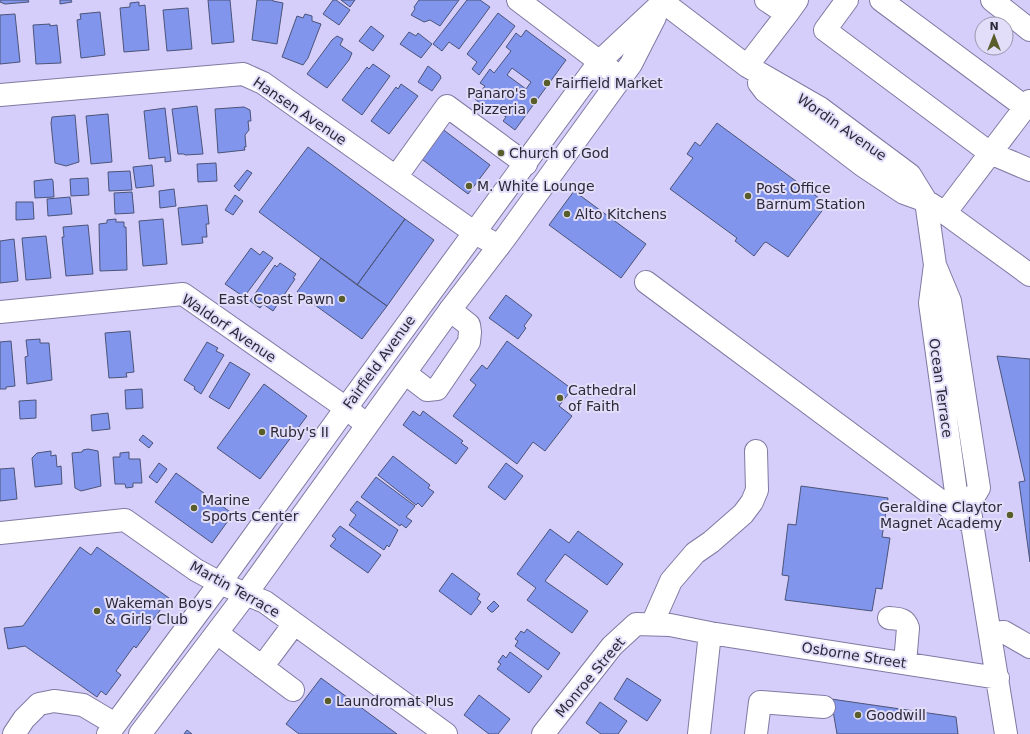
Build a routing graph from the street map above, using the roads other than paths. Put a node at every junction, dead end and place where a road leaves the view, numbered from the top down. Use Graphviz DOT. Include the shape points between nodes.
graph roads {
  1 [pos="518,0"];
  2 [pos="766,0"];
  3 [pos="847,0"];
  4 [pos="881,0"];
  5 [pos="992,0"];
  6 [pos="664,1"];
  7 [pos="792,7"];
  8 [pos="1030,30"];
  9 [pos="600,61"];
  10 [pos="747,66"];
  11 [pos="621,78"];
  12 [pos="0,94"];
  13 [pos="1028,104"];
  14 [pos="990,153"];
  15 [pos="526,164"];
  16 [pos="1030,170"];
  17 [pos="396,177"];
  18 [pos="926,201"];
  19 [pos="945,213"];
  20 [pos="475,233"];
  21 [pos="499,246"];
  22 [pos="1030,275"];
  23 [pos="646,282"];
  24 [pos="450,310"];
  25 [pos="0,312"];
  26 [pos="404,373"];
  27 [pos="346,408"];
  28 [pos="367,425"];
  29 [pos="756,451"];
  30 [pos="971,515"];
  31 [pos="0,533"];
  32 [pos="220,583"];
  33 [pos="246,594"];
  34 [pos="889,618"];
  35 [pos="294,624"];
  36 [pos="652,624"];
  37 [pos="217,633"];
  38 [pos="710,633"];
  39 [pos="991,633"];
  40 [pos="1030,647"];
  41 [pos="905,663"];
  42 [pos="262,667"];
  43 [pos="998,678"];
  44 [pos="293,690"];
  45 [pos="824,707"];
  46 [pos="111,729"];
  47 [pos="14,734"];
  48 [pos="140,734"];
  49 [pos="446,734"];
  50 [pos="543,734"];
  51 [pos="698,734"];
  52 [pos="756,734"];
  53 [pos="1006,734"];
  1 -- 9 [label="street"];
  2 -- 7 [label="street"];
  3 -- 14 [label="street" via="825,30"];
  4 -- 13 [label="street"];
  5 -- 8 [label="street"];
  6 -- 9 [label="street, Fairfield Avenue"];
  6 -- 10 [label="street, Wordin Avenue"];
  6 -- 11 [label="street, Fairfield Avenue"];
  7 -- 10 [label="street"];
  9 -- 11 [label="street"];
  9 -- 15 [label="street, Fairfield Avenue"];
  10 -- 18 [label="street, Wordin Avenue" via="765,91 856,161 904,193"];
  11 -- 21 [label="street, Fairfield Avenue"];
  12 -- 17 [label="street, Hansen Avenue" via="243,74 263,83"];
  13 -- 14 [label="street"];
  14 -- 16 [label="street"];
  14 -- 19 [label="street"];
  15 -- 17 [label="street" via="447,106"];
  15 -- 20 [label="street, Fairfield Avenue"];
  17 -- 20 [label="street, Hansen Avenue"];
  18 -- 19 [label="street, Wordin Avenue"];
  18 -- 30 [label="street, Ocean Terrace" via="935,265 950,301 979,488"];
  19 -- 22 [label="street, Wordin Avenue"];
  20 -- 21 [label="street, Hansen Avenue"];
  20 -- 27 [label="street, Fairfield Avenue"];
  21 -- 24 [label="street, Fairfield Avenue"];
  23 -- 30 [label="street"];
  24 -- 26 [label="street, Fairfield Avenue"];
  24 -- 26 [label="street" via="468,326 470,342 436,389 427,390"];
  25 -- 27 [label="street, Waldorf Avenue" via="183,294"];
  26 -- 28 [label="street, Fairfield Avenue"];
  27 -- 28 [label="street, Waldorf Avenue"];
  27 -- 32 [label="street, Fairfield Avenue"];
  28 -- 33 [label="street, Fairfield Avenue"];
  29 -- 36 [label="street" via="757,490 752,502 743,514 695,553 671,580"];
  30 -- 39 [label="street"];
  31 -- 32 [label="street, Martin Terrace" via="125,520 196,570"];
  32 -- 33 [label="street, Martin Terrace"];
  32 -- 46 [label="street, Fairfield Avenue"];
  33 -- 35 [label="street, Martin Terrace" via="265,602"];
  33 -- 37 [label="street, Fairfield Avenue"];
  34 -- 41 [label="street" via="902,619 906,622 908,628"];
  35 -- 42 [label="street"];
  35 -- 49 [label="street, Martin Terrace"];
  36 -- 38 [label="street, Monroe Street"];
  36 -- 50 [label="street, Monroe Street" via="636,624 612,646"];
  37 -- 42 [label="street"];
  37 -- 48 [label="street, Fairfield Avenue"];
  38 -- 41 [label="street, Osborne Street"];
  38 -- 51 [label="street"];
  39 -- 40 [label="street" via="1004,632"];
  39 -- 43 [label="street"];
  41 -- 43 [label="street, Osborne Street"];
  42 -- 44 [label="street"];
  43 -- 53 [label="street"];
  45 -- 52 [label="street" via="760,702"];
  46 -- 47 [label="street" via="83,705 54,701 39,704"];
}
